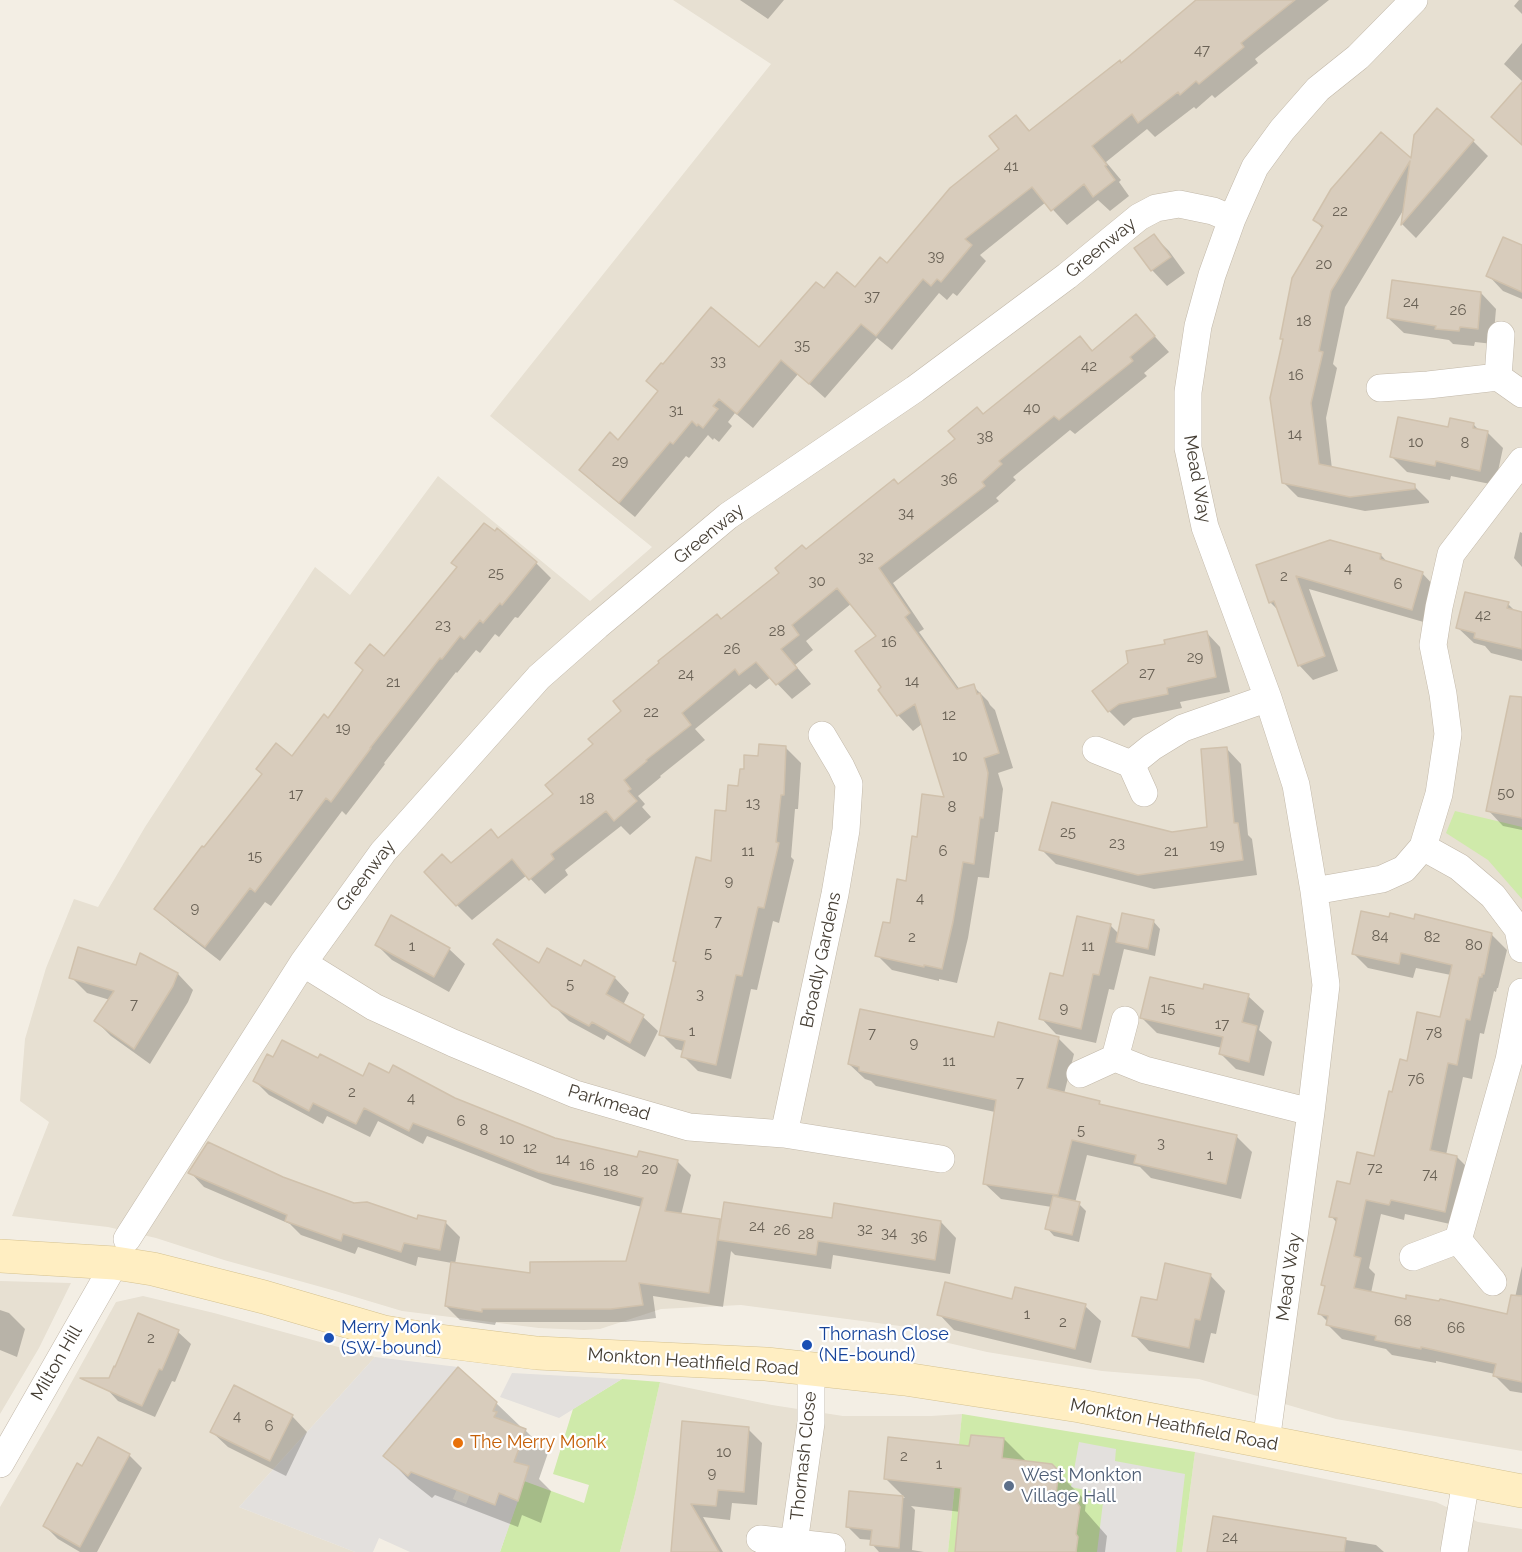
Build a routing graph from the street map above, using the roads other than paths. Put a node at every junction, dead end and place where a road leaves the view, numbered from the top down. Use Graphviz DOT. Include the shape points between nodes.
graph roads {
  1 [pos="1414,0"];
  2 [pos="1232,219"];
  3 [pos="1501,335"];
  4 [pos="1498,377"];
  5 [pos="1380,388"];
  6 [pos="1522,394"];
  7 [pos="1522,461"];
  8 [pos="1268,698"];
  9 [pos="822,735"];
  10 [pos="1096,750"];
  11 [pos="1131,764"];
  12 [pos="1144,793"];
  13 [pos="1423,847"];
  14 [pos="1314,891"];
  15 [pos="1522,949"];
  16 [pos="303,963"];
  17 [pos="1522,992"];
  18 [pos="1125,1020"];
  19 [pos="1115,1058"];
  20 [pos="1080,1074"];
  21 [pos="1311,1112"];
  22 [pos="784,1134"];
  23 [pos="941,1159"];
  24 [pos="1458,1240"];
  25 [pos="121,1251"];
  26 [pos="0,1256"];
  27 [pos="1413,1257"];
  28 [pos="1493,1282"];
  29 [pos="811,1369"];
  30 [pos="1266,1442"];
  31 [pos="0,1464"];
  32 [pos="1466,1481"];
  33 [pos="1522,1491"];
  34 [pos="760,1539"];
  35 [pos="794,1543"];
  36 [pos="832,1547"];
  37 [pos="1454,1552"];
  1 -- 2 [label="street" via="1358,57 1318,89 1282,130 1255,167"];
  2 -- 8 [label="street, Mead Way" via="1198,326 1188,392 1188,448 1205,527"];
  2 -- 16 [label="street, Greenway" via="1179,204 1156,208 1139,217 915,389 728,516 539,677 383,852"];
  3 -- 4 [label="street"];
  4 -- 5 [label="street"];
  4 -- 6 [label="street"];
  7 -- 13 [label="street" via="1451,554 1432,645 1448,734 1439,794"];
  8 -- 11 [label="street" via="1183,728"];
  8 -- 14 [label="street, Mead Way" via="1296,785"];
  9 -- 22 [label="street, Broadly Gardens" via="841,767 859,780"];
  10 -- 11 [label="street"];
  11 -- 12 [label="street"];
  13 -- 14 [label="street" via="1404,869 1382,879"];
  13 -- 15 [label="street" via="1459,867 1493,896 1518,929"];
  14 -- 21 [label="street, Mead Way" via="1326,985"];
  16 -- 22 [label="street, Parkmead" via="374,1007 575,1094 690,1127"];
  16 -- 25 [label="street, Greenway"];
  17 -- 24 [label="street" via="1509,1059"];
  18 -- 19 [label="street"];
  19 -- 20 [label="street"];
  19 -- 21 [label="street" via="1145,1070"];
  21 -- 30 [label="street, Mead Way"];
  22 -- 23 [label="street, Parkmead"];
  24 -- 27 [label="street"];
  24 -- 28 [label="street"];
  25 -- 26 [label="street, Monkton Heathfield Road"];
  25 -- 29 [label="street, Monkton Heathfield Road" via="153,1269 384,1332 537,1353"];
  25 -- 31 [label="street, Milton Hill"];
  29 -- 30 [label="street, Monkton Heathfield Road" via="1080,1406"];
  29 -- 35 [label="street, Thornash Close" via="811,1423"];
  30 -- 32 [label="street, Monkton Heathfield Road"];
  32 -- 33 [label="street, Monkton Heathfield Road"];
  32 -- 37 [label="street"];
  34 -- 35 [label="street, Thornash Close"];
  35 -- 36 [label="street, Thornash Close"];
}
